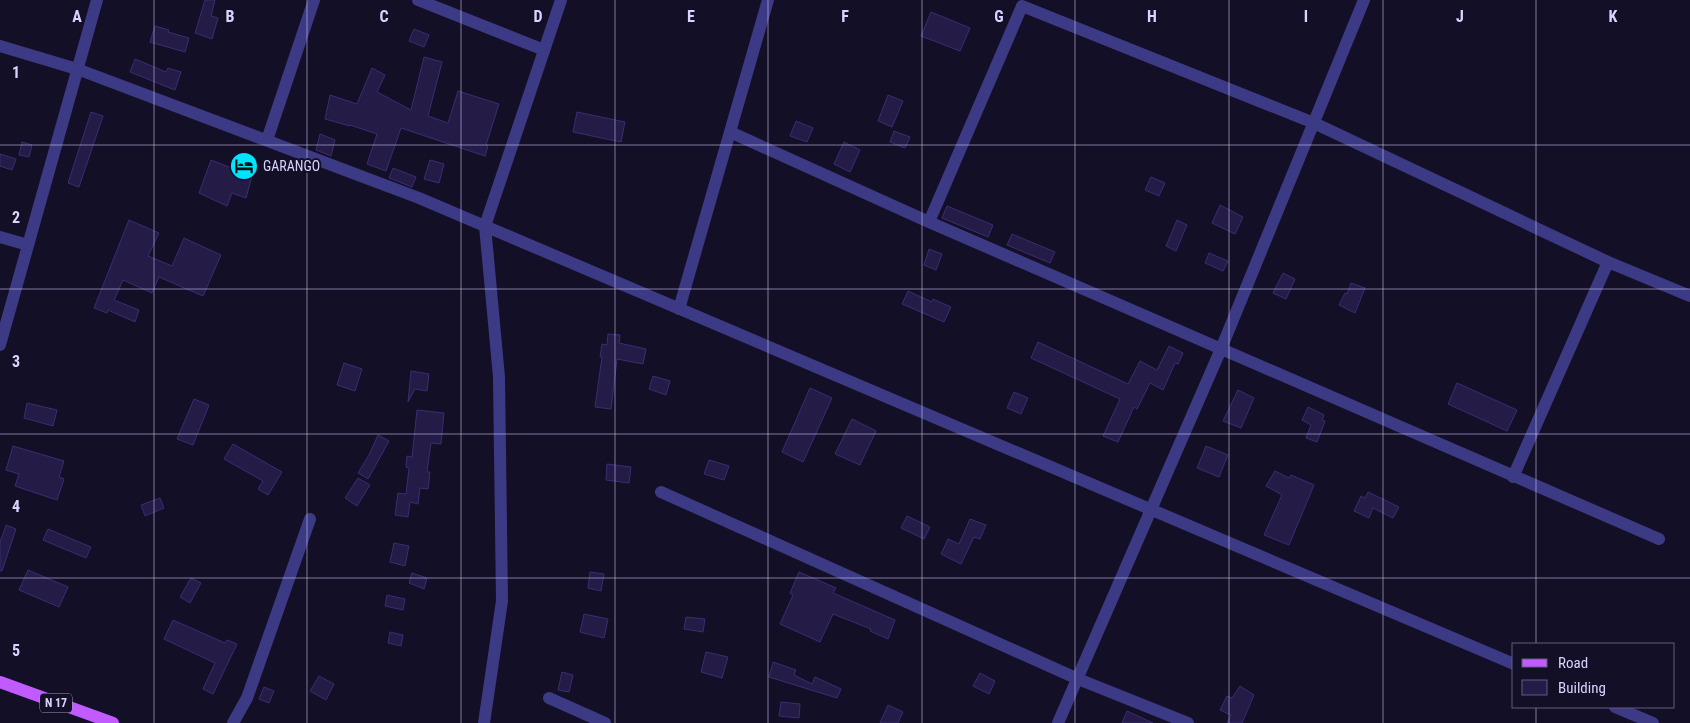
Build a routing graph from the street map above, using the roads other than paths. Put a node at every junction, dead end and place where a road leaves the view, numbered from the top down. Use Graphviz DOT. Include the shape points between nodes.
graph roads {
  1 [pos="97,0"];
  2 [pos="314,0"];
  3 [pos="418,0"];
  4 [pos="561,0"];
  5 [pos="768,0"];
  6 [pos="1364,0"];
  7 [pos="0,46"];
  8 [pos="544,50"];
  9 [pos="77,69"];
  10 [pos="1314,123"];
  11 [pos="730,132"];
  12 [pos="267,140"];
  13 [pos="929,222"];
  14 [pos="485,226"];
  15 [pos="0,237"];
  16 [pos="28,245"];
  17 [pos="1608,262"];
  18 [pos="1690,296"];
  19 [pos="680,309"];
  20 [pos="0,345"];
  21 [pos="1222,349"];
  22 [pos="1513,477"];
  23 [pos="661,492"];
  24 [pos="1152,511"];
  25 [pos="310,519"];
  26 [pos="1659,539"];
  27 [pos="1512,663"];
  28 [pos="1078,679"];
  29 [pos="0,682"];
  30 [pos="549,698"];
  31 [pos="1616,708"];
  32 [pos="113,723"];
  33 [pos="233,723"];
  34 [pos="484,723"];
  35 [pos="605,723"];
  36 [pos="1058,723"];
  37 [pos="1188,723"];
  38 [pos="1653,723"];
  1 -- 9 [label="street"];
  2 -- 12 [label="street"];
  3 -- 8 [label="street"];
  4 -- 8 [label="street"];
  5 -- 11 [label="street"];
  6 -- 10 [label="street"];
  7 -- 9 [label="street"];
  8 -- 14 [label="street"];
  9 -- 12 [label="street"];
  9 -- 16 [label="street"];
  10 -- 13 [label="street" via="1022,6"];
  10 -- 17 [label="street"];
  10 -- 21 [label="street"];
  11 -- 13 [label="street"];
  11 -- 19 [label="street"];
  12 -- 14 [label="street"];
  13 -- 21 [label="street"];
  14 -- 19 [label="street"];
  14 -- 34 [label="street" via="499,377 502,601"];
  15 -- 16 [label="street"];
  16 -- 20 [label="street"];
  17 -- 18 [label="street"];
  17 -- 22 [label="street"];
  19 -- 24 [label="street"];
  21 -- 22 [label="street"];
  21 -- 24 [label="street"];
  22 -- 26 [label="street"];
  23 -- 28 [label="street"];
  24 -- 27 [label="street"];
  24 -- 28 [label="street"];
  25 -- 33 [label="street" via="247,698"];
  28 -- 36 [label="street"];
  28 -- 37 [label="street"];
  29 -- 32 [label="main road, N 17"];
  30 -- 35 [label="street"];
  31 -- 38 [label="street"];
}
